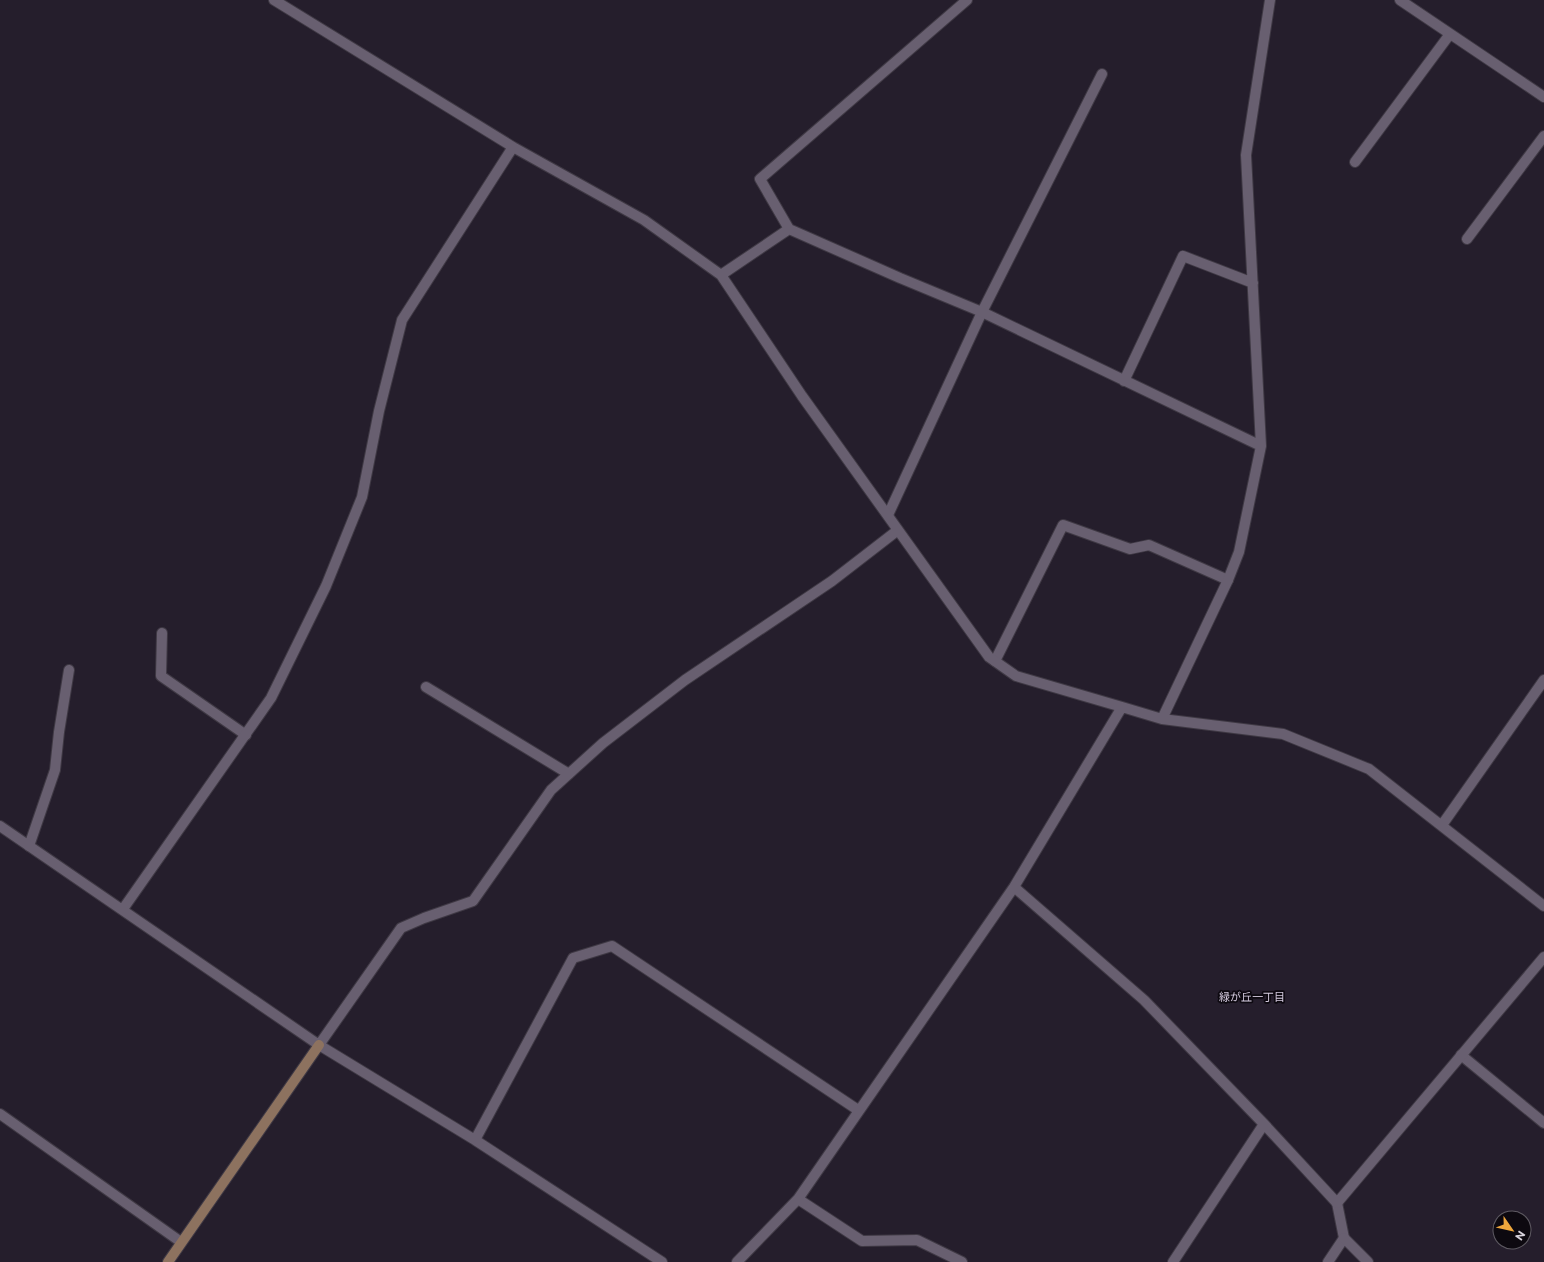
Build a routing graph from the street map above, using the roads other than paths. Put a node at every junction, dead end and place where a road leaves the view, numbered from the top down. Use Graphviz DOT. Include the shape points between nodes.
graph roads {
  1 [pos="274,0"];
  2 [pos="967,0"];
  3 [pos="1270,0"];
  4 [pos="1400,0"];
  5 [pos="1450,34"];
  6 [pos="1102,74"];
  7 [pos="1544,97"];
  8 [pos="1544,136"];
  9 [pos="513,147"];
  10 [pos="1355,162"];
  11 [pos="789,229"];
  12 [pos="1467,239"];
  13 [pos="722,276"];
  14 [pos="1253,283"];
  15 [pos="982,312"];
  16 [pos="1124,381"];
  17 [pos="1262,446"];
  18 [pos="888,515"];
  19 [pos="898,530"];
  20 [pos="1228,580"];
  21 [pos="162,633"];
  22 [pos="995,661"];
  23 [pos="69,670"];
  24 [pos="1544,680"];
  25 [pos="426,687"];
  26 [pos="1122,707"];
  27 [pos="1162,719"];
  28 [pos="246,735"];
  29 [pos="569,774"];
  30 [pos="1442,825"];
  31 [pos="0,826"];
  32 [pos="29,846"];
  33 [pos="1014,888"];
  34 [pos="1544,906"];
  35 [pos="123,909"];
  36 [pos="1544,957"];
  37 [pos="319,1044"];
  38 [pos="1461,1055"];
  39 [pos="858,1110"];
  40 [pos="0,1114"];
  41 [pos="1544,1123"];
  42 [pos="1264,1124"];
  43 [pos="475,1140"];
  44 [pos="798,1198"];
  45 [pos="1338,1203"];
  46 [pos="1344,1238"];
  47 [pos="181,1242"];
  48 [pos="168,1262"];
  49 [pos="662,1262"];
  50 [pos="737,1262"];
  51 [pos="962,1262"];
  52 [pos="1174,1262"];
  53 [pos="1328,1262"];
  54 [pos="1368,1262"];
  1 -- 9 [label="street"];
  2 -- 11 [label="street" via="760,179"];
  3 -- 14 [label="street" via="1246,155"];
  4 -- 5 [label="street"];
  5 -- 7 [label="street"];
  5 -- 10 [label="street"];
  6 -- 15 [label="street"];
  8 -- 12 [label="street"];
  9 -- 13 [label="street" via="644,220"];
  9 -- 28 [label="street" via="402,320 379,411 362,497 326,586 271,698"];
  11 -- 13 [label="street"];
  11 -- 15 [label="street"];
  13 -- 18 [label="street" via="802,396"];
  14 -- 16 [label="street" via="1183,256"];
  14 -- 17 [label="street"];
  15 -- 16 [label="street"];
  15 -- 18 [label="street"];
  16 -- 17 [label="street"];
  17 -- 20 [label="street" via="1239,552"];
  18 -- 19 [label="street"];
  19 -- 22 [label="street" via="989,657"];
  19 -- 29 [label="street" via="832,582 685,680 603,743"];
  20 -- 22 [label="street" via="1149,545 1130,549 1063,525"];
  20 -- 27 [label="street"];
  21 -- 28 [label="street" via="161,676"];
  22 -- 26 [label="street" via="1016,676"];
  23 -- 32 [label="street" via="55,770"];
  24 -- 30 [label="street"];
  25 -- 29 [label="street"];
  26 -- 27 [label="street"];
  26 -- 33 [label="street"];
  27 -- 30 [label="street" via="1283,734 1369,769"];
  28 -- 35 [label="street"];
  29 -- 37 [label="street" via="551,790 473,902 401,928"];
  30 -- 34 [label="street"];
  31 -- 32 [label="street"];
  32 -- 35 [label="street"];
  33 -- 39 [label="street"];
  33 -- 42 [label="street" via="1144,1000"];
  35 -- 37 [label="street"];
  36 -- 38 [label="street"];
  37 -- 43 [label="street"];
  37 -- 47 [label="street"];
  38 -- 41 [label="street"];
  38 -- 45 [label="street"];
  39 -- 43 [label="street" via="612,946 573,958"];
  39 -- 44 [label="street"];
  40 -- 47 [label="street"];
  42 -- 45 [label="street"];
  42 -- 52 [label="street"];
  43 -- 49 [label="street"];
  44 -- 50 [label="street"];
  44 -- 51 [label="street" via="862,1241 917,1240"];
  45 -- 46 [label="street"];
  46 -- 53 [label="street"];
  46 -- 54 [label="street"];
  47 -- 48 [label="street"];
}
